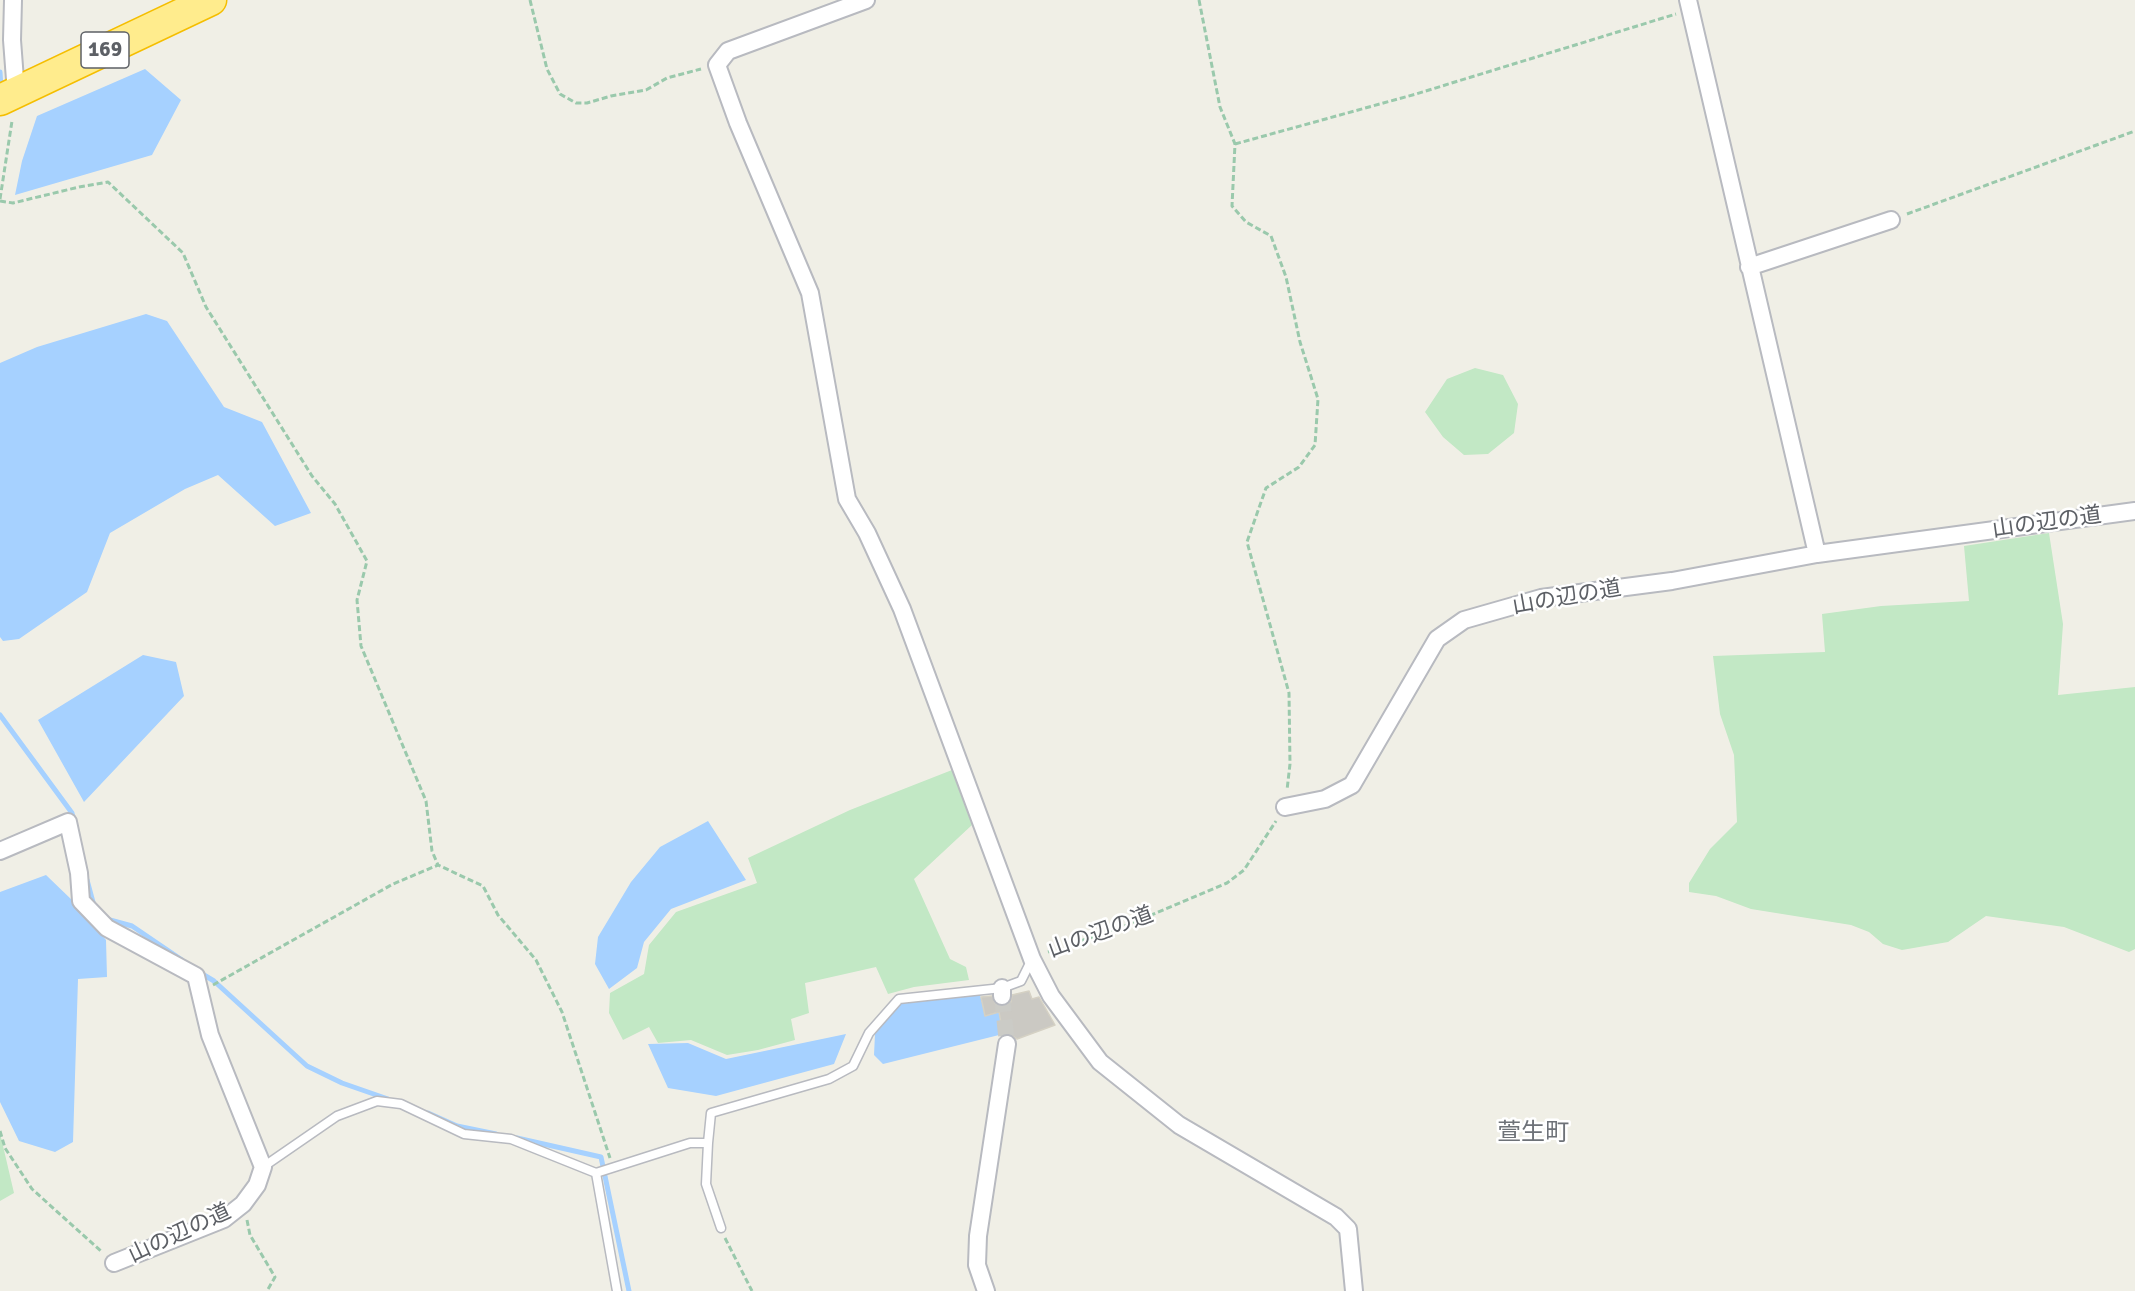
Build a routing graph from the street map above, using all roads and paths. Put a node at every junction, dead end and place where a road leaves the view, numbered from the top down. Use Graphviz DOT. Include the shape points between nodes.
graph roads {
  1 [pos="13,0"];
  2 [pos="211,0"];
  3 [pos="530,0"];
  4 [pos="866,0"];
  5 [pos="1199,0"];
  6 [pos="1690,5"];
  7 [pos="717,64"];
  8 [pos="8,96"];
  9 [pos="2135,130"];
  10 [pos="1234,144"];
  11 [pos="0,200"];
  12 [pos="1891,220"];
  13 [pos="1749,267"];
  14 [pos="2135,511"];
  15 [pos="1817,554"];
  16 [pos="1285,807"];
  17 [pos="0,851"];
  18 [pos="438,865"];
  19 [pos="1032,959"];
  20 [pos="200,991"];
  21 [pos="1007,1044"];
  22 [pos="0,1131"];
  23 [pos="708,1143"];
  24 [pos="263,1167"];
  25 [pos="614,1168"];
  26 [pos="596,1173"];
  27 [pos="243,1204"];
  28 [pos="721,1228"];
  29 [pos="114,1263"];
  30 [pos="267,1291"];
  31 [pos="618,1291"];
  32 [pos="752,1291"];
  33 [pos="986,1291"];
  34 [pos="1354,1291"];
  1 -- 8 [label="street"];
  2 -- 8 [label="highway, 169"];
  3 -- 7 [label="path" via="548,69 560,94 576,103 646,90 667,78"];
  4 -- 7 [label="street" via="728,51"];
  5 -- 10 [label="path" via="1220,106"];
  6 -- 10 [label="path" via="1416,94"];
  6 -- 13 [label="street"];
  7 -- 19 [label="street" via="810,293 847,499 902,609"];
  8 -- 11 [label="path"];
  9 -- 12 [label="path"];
  10 -- 16 [label="path" via="1232,206 1246,222 1271,236 1286,277 1318,399 1315,445 1299,466 1266,488 1247,542 1289,693 1290,764"];
  11 -- 18 [label="path" via="13,203 108,182 183,253 206,307 312,476 335,504 367,561 357,600 361,646 426,801 432,851"];
  12 -- 13 [label="street"];
  13 -- 15 [label="street"];
  14 -- 15 [label="street, 山の辺の道"];
  15 -- 16 [label="street, 山の辺の道" via="1672,581 1541,598 1464,620 1437,639 1352,785 1325,799"];
  16 -- 19 [label="path, 山の辺の道" via="1244,870 1227,883"];
  17 -- 20 [label="street" via="68,822 81,901 107,928 196,976"];
  18 -- 20 [label="path" via="393,884"];
  18 -- 25 [label="path" via="483,886 498,915 536,960 562,1012"];
  19 -- 23 [label="lane, 山の辺の道" via="1021,981 1002,992 899,999 869,1033 853,1066 829,1079 711,1113"];
  19 -- 34 [label="street" via="1051,996 1100,1062 1179,1125 1321,1206 1342,1223 1347,1229"];
  20 -- 24 [label="street" via="210,1035"];
  21 -- 33 [label="street" via="978,1236 977,1265"];
  22 -- 29 [label="path, 山の辺の道" via="5,1148 32,1189"];
  23 -- 25 [label="lane" via="690,1143"];
  23 -- 28 [label="lane" via="706,1184"];
  24 -- 26 [label="lane" via="338,1116 376,1101 401,1104 464,1134 511,1139"];
  24 -- 27 [label="street, 山の辺の道" via="257,1185"];
  25 -- 26 [label="lane"];
  26 -- 31 [label="lane"];
  27 -- 29 [label="street, 山の辺の道" via="224,1219"];
  27 -- 30 [label="path" via="250,1235 275,1277"];
  28 -- 32 [label="path"];
}
